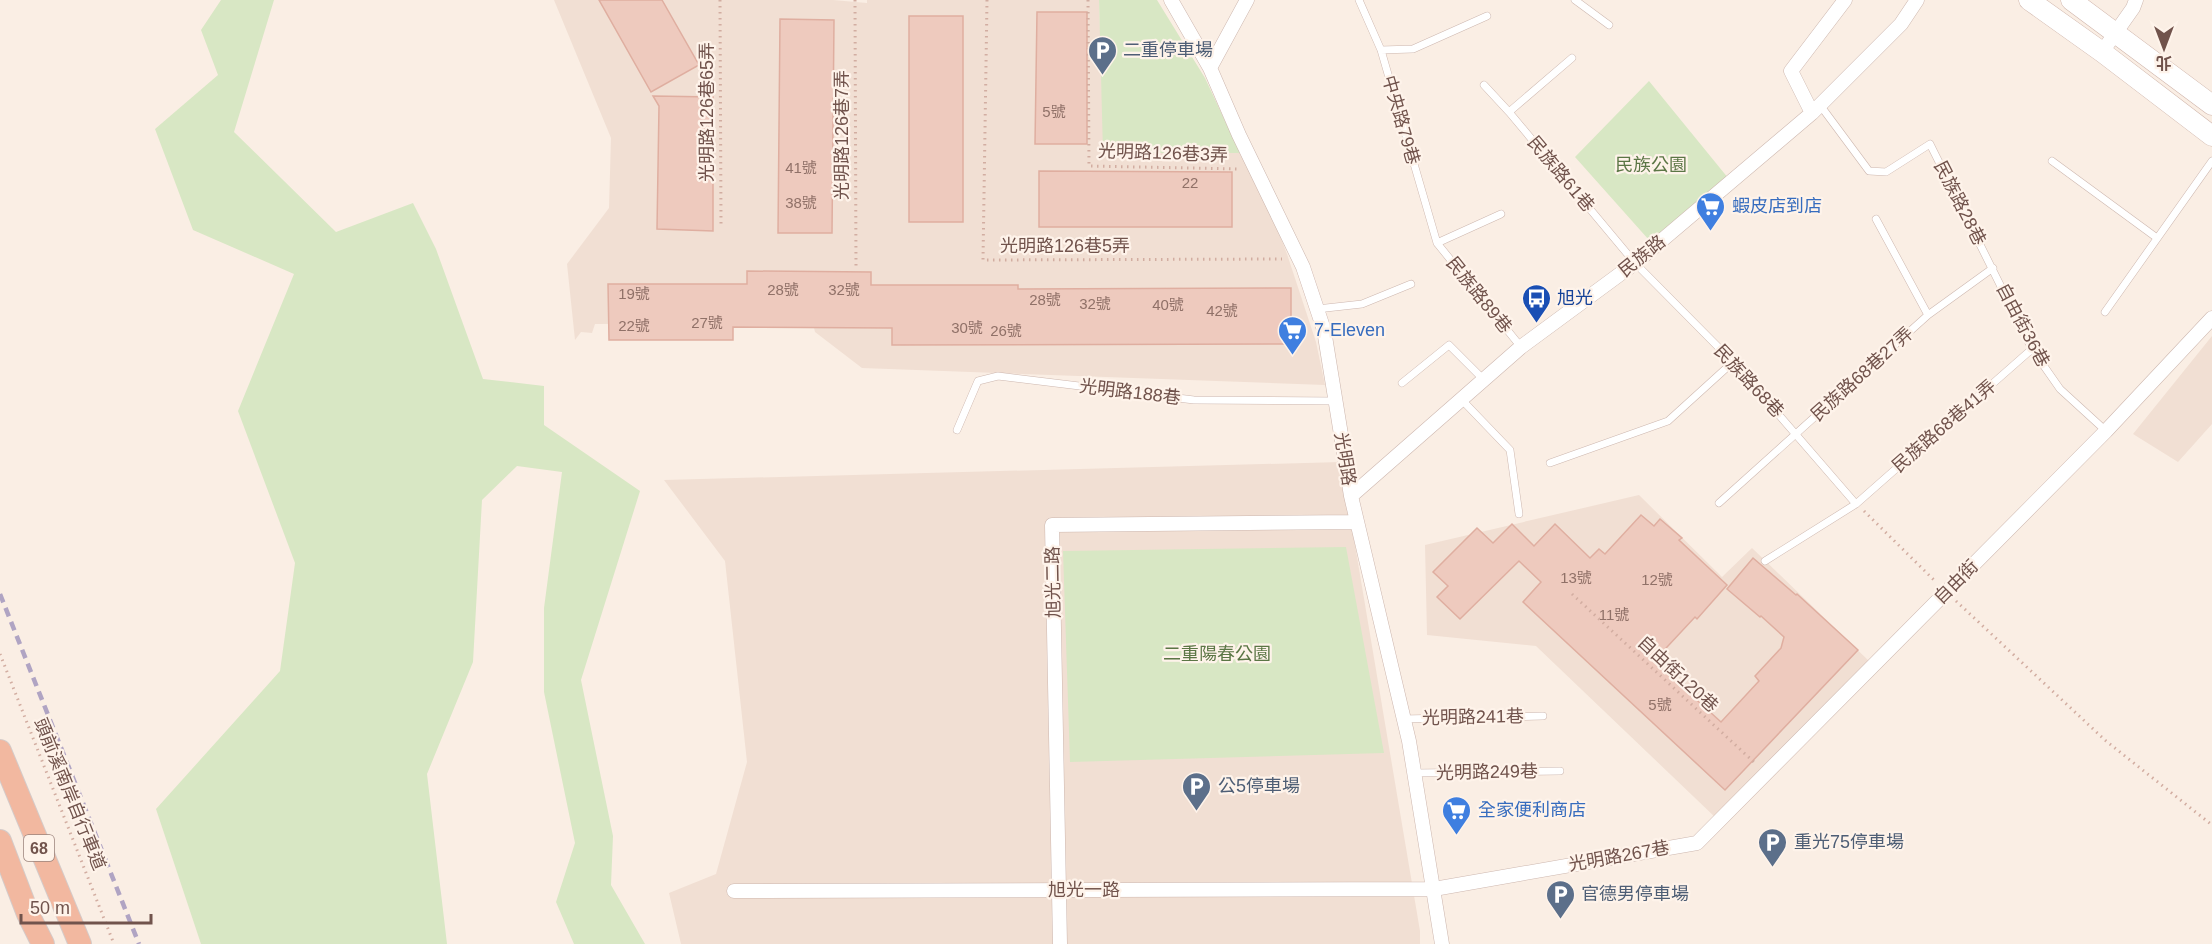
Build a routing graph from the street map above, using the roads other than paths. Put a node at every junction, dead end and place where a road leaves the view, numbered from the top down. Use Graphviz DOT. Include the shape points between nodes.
graph roads {
  1 [pos="1171,0"];
  2 [pos="1247,0"];
  3 [pos="1359,0"];
  4 [pos="1575,0"];
  5 [pos="1845,0"];
  6 [pos="1917,0"];
  7 [pos="2029,0"];
  8 [pos="2072,0"];
  9 [pos="2136,0"];
  10 [pos="1487,16"];
  11 [pos="1609,25"];
  12 [pos="2116,32"];
  13 [pos="1381,50"];
  14 [pos="2102,52"];
  15 [pos="1572,57"];
  16 [pos="1210,68"];
  17 [pos="1484,85"];
  18 [pos="2212,105"];
  19 [pos="1816,109"];
  20 [pos="1509,112"];
  21 [pos="2212,136"];
  22 [pos="2052,161"];
  23 [pos="2212,161"];
  24 [pos="1501,214"];
  25 [pos="1876,219"];
  26 [pos="2157,238"];
  27 [pos="1437,243"];
  28 [pos="1635,263"];
  29 [pos="1993,268"];
  30 [pos="1411,284"];
  31 [pos="1317,309"];
  32 [pos="2105,312"];
  33 [pos="1928,315"];
  34 [pos="2212,318"];
  35 [pos="1521,347"];
  36 [pos="2032,349"];
  37 [pos="1733,362"];
  38 [pos="1483,379"];
  39 [pos="1402,383"];
  40 [pos="1461,399"];
  41 [pos="1336,401"];
  42 [pos="957,430"];
  43 [pos="2106,431"];
  44 [pos="1796,432"];
  45 [pos="1550,463"];
  46 [pos="1351,496"];
  47 [pos="1719,503"];
  48 [pos="1856,504"];
  49 [pos="1519,514"];
  50 [pos="1357,522"];
  51 [pos="1765,561"];
  52 [pos="1543,716"];
  53 [pos="1403,719"];
  54 [pos="0,751"];
  55 [pos="1560,771"];
  56 [pos="1415,773"];
  57 [pos="0,841"];
  58 [pos="1697,843"];
  59 [pos="1434,889"];
  60 [pos="1059,890"];
  61 [pos="734,891"];
  62 [pos="28,914"];
  63 [pos="37,944"];
  64 [pos="43,944"];
  65 [pos="80,944"];
  66 [pos="1060,944"];
  67 [pos="1442,944"];
  1 -- 16 [label="street, 光明路"];
  2 -- 16 [label="street"];
  3 -- 13 [label="lane, 中央路79巷"];
  4 -- 11 [label="lane"];
  5 -- 19 [label="street" via="1791,71"];
  6 -- 19 [label="street, 民族路" via="1901,24"];
  7 -- 14 [label="main road"];
  8 -- 12 [label="main road"];
  9 -- 12 [label="street"];
  10 -- 13 [label="lane" via="1413,50"];
  12 -- 14 [label="street"];
  12 -- 18 [label="main road"];
  13 -- 27 [label="lane, 中央路79巷"];
  14 -- 21 [label="main road"];
  15 -- 20 [label="lane"];
  16 -- 31 [label="street, 光明路" via="1299,259"];
  17 -- 20 [label="lane, 民族路61巷"];
  19 -- 28 [label="street, 民族路"];
  19 -- 29 [label="lane, 民族路28巷" via="1869,171 1886,172 1930,144"];
  20 -- 28 [label="lane, 民族路61巷"];
  22 -- 26 [label="lane"];
  23 -- 26 [label="lane"];
  24 -- 27 [label="lane"];
  25 -- 33 [label="lane, 民族路68巷27弄"];
  26 -- 32 [label="lane"];
  27 -- 35 [label="lane, 民族路89巷"];
  28 -- 35 [label="street, 民族路"];
  28 -- 37 [label="lane, 民族路68巷"];
  29 -- 33 [label="lane, 民族路68巷27弄"];
  29 -- 36 [label="lane, 自由街36巷"];
  30 -- 31 [label="lane" via="1362,304"];
  31 -- 41 [label="street, 光明路"];
  33 -- 44 [label="lane, 民族路68巷27弄"];
  34 -- 43 [label="street, 自由街"];
  35 -- 38 [label="street, 民族路"];
  36 -- 43 [label="lane, 自由街36巷" via="2060,389"];
  36 -- 48 [label="lane, 民族路68巷41弄"];
  37 -- 44 [label="lane, 民族路68巷"];
  37 -- 45 [label="lane" via="1668,421"];
  38 -- 39 [label="lane" via="1449,345"];
  38 -- 40 [label="street, 民族路"];
  40 -- 46 [label="street, 民族路"];
  40 -- 49 [label="lane" via="1510,450"];
  41 -- 42 [label="lane, 光明路188巷" via="1194,400 998,376 978,381"];
  41 -- 46 [label="street, 光明路"];
  43 -- 58 [label="street, 自由街"];
  44 -- 47 [label="lane, 民族路68巷27弄"];
  44 -- 48 [label="lane, 民族路68巷"];
  46 -- 50 [label="street, 光明路"];
  48 -- 51 [label="lane, 民族路68巷41弄"];
  50 -- 53 [label="street, 光明路"];
  50 -- 60 [label="street, 旭光二路" via="1052,525"];
  52 -- 53 [label="lane, 光明路241巷"];
  53 -- 56 [label="street, 光明路"];
  54 -- 65 [label="highway, 68"];
  55 -- 56 [label="lane, 光明路249巷"];
  56 -- 59 [label="street, 光明路"];
  57 -- 62 [label="highway, 68"];
  58 -- 59 [label="street, 光明路267巷"];
  59 -- 60 [label="street, 旭光一路"];
  59 -- 67 [label="street, 光明路"];
  60 -- 61 [label="street, 旭光一路"];
  60 -- 66 [label="street, 旭光二路"];
  62 -- 63 [label="highway"];
  62 -- 64 [label="highway, 68"];
}
